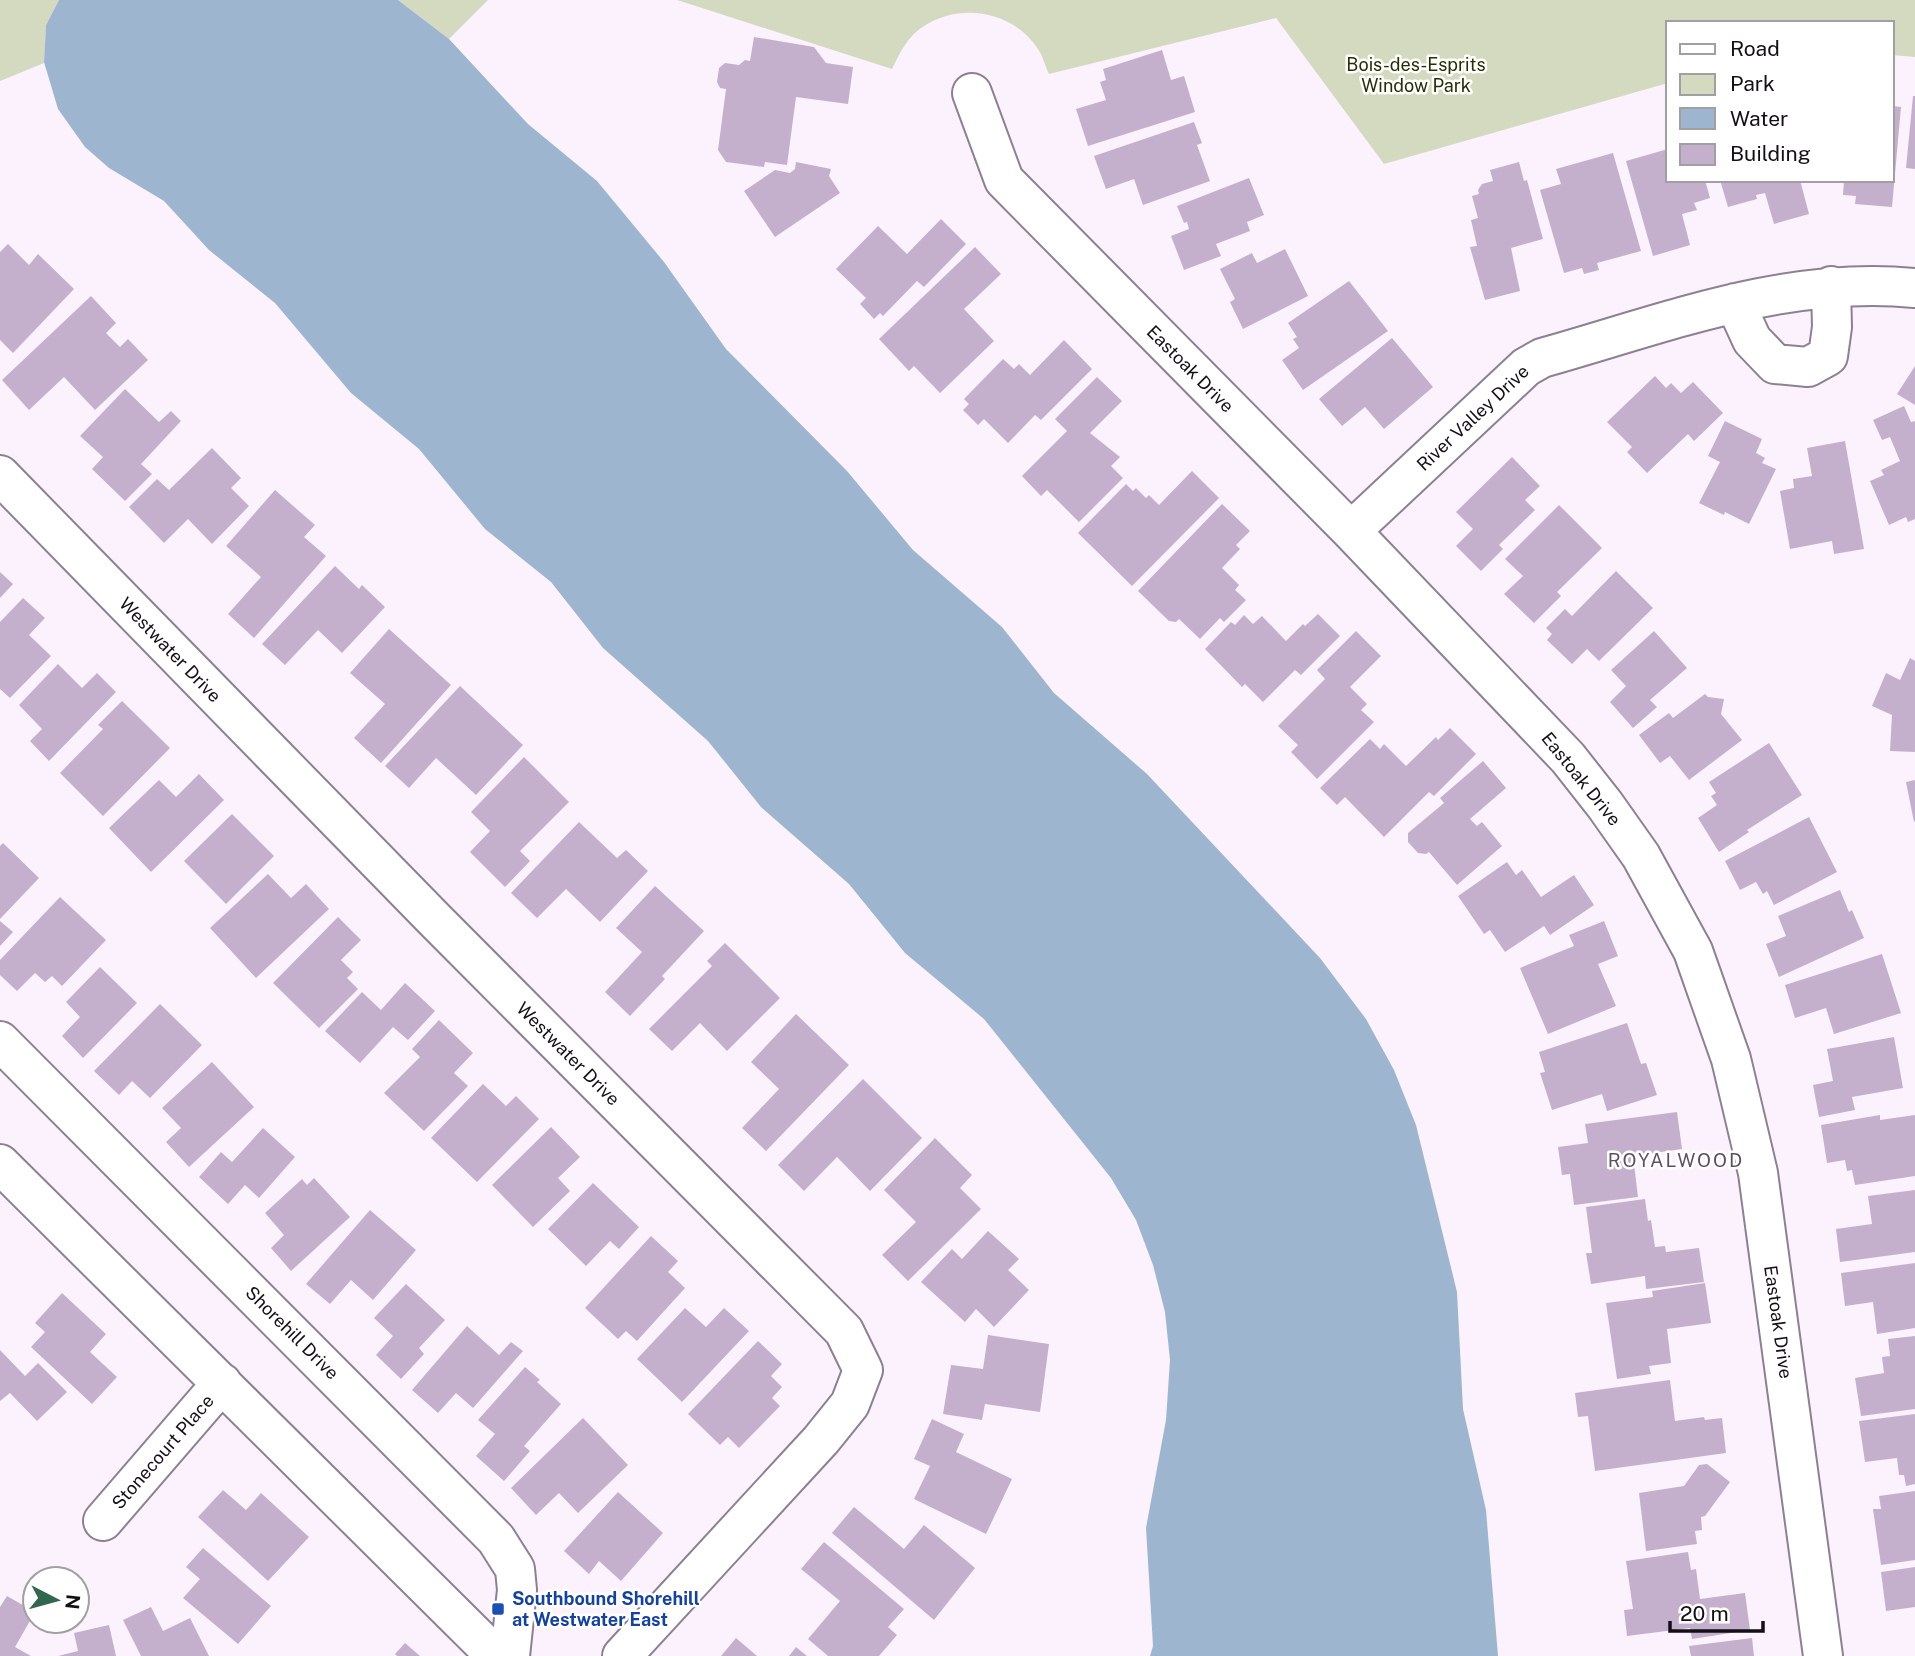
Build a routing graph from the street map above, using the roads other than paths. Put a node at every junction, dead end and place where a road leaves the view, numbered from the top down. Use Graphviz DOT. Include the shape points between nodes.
graph roads {
  1 [pos="972,93"];
  2 [pos="1831,286"];
  3 [pos="1915,288"];
  4 [pos="1735,303"];
  5 [pos="0,475"];
  6 [pos="1351,531"];
  7 [pos="0,1041"];
  8 [pos="0,1164"];
  9 [pos="222,1384"];
  10 [pos="103,1521"];
  11 [pos="496,1656"];
  12 [pos="510,1656"];
  13 [pos="622,1656"];
  14 [pos="1823,1656"];
  1 -- 6 [label="street, Eastoak Drive" via="1004,180"];
  2 -- 3 [label="street, River Valley Drive"];
  2 -- 4 [label="street, River Valley Drive"];
  2 -- 4 [label="street" via="1828,356 1808,367 1775,364 1752,340"];
  4 -- 6 [label="street, River Valley Drive" via="1542,358"];
  5 -- 13 [label="street, Westwater Drive" via="844,1331 863,1370 849,1404"];
  6 -- 14 [label="street, Eastoak Drive" via="1568,758 1641,856 1693,951 1731,1059 1758,1173"];
  7 -- 12 [label="street, Shorehill Drive" via="496,1539 515,1569"];
  8 -- 9 [label="street"];
  9 -- 10 [label="street, Stonecourt Place"];
  9 -- 11 [label="street"];
}
